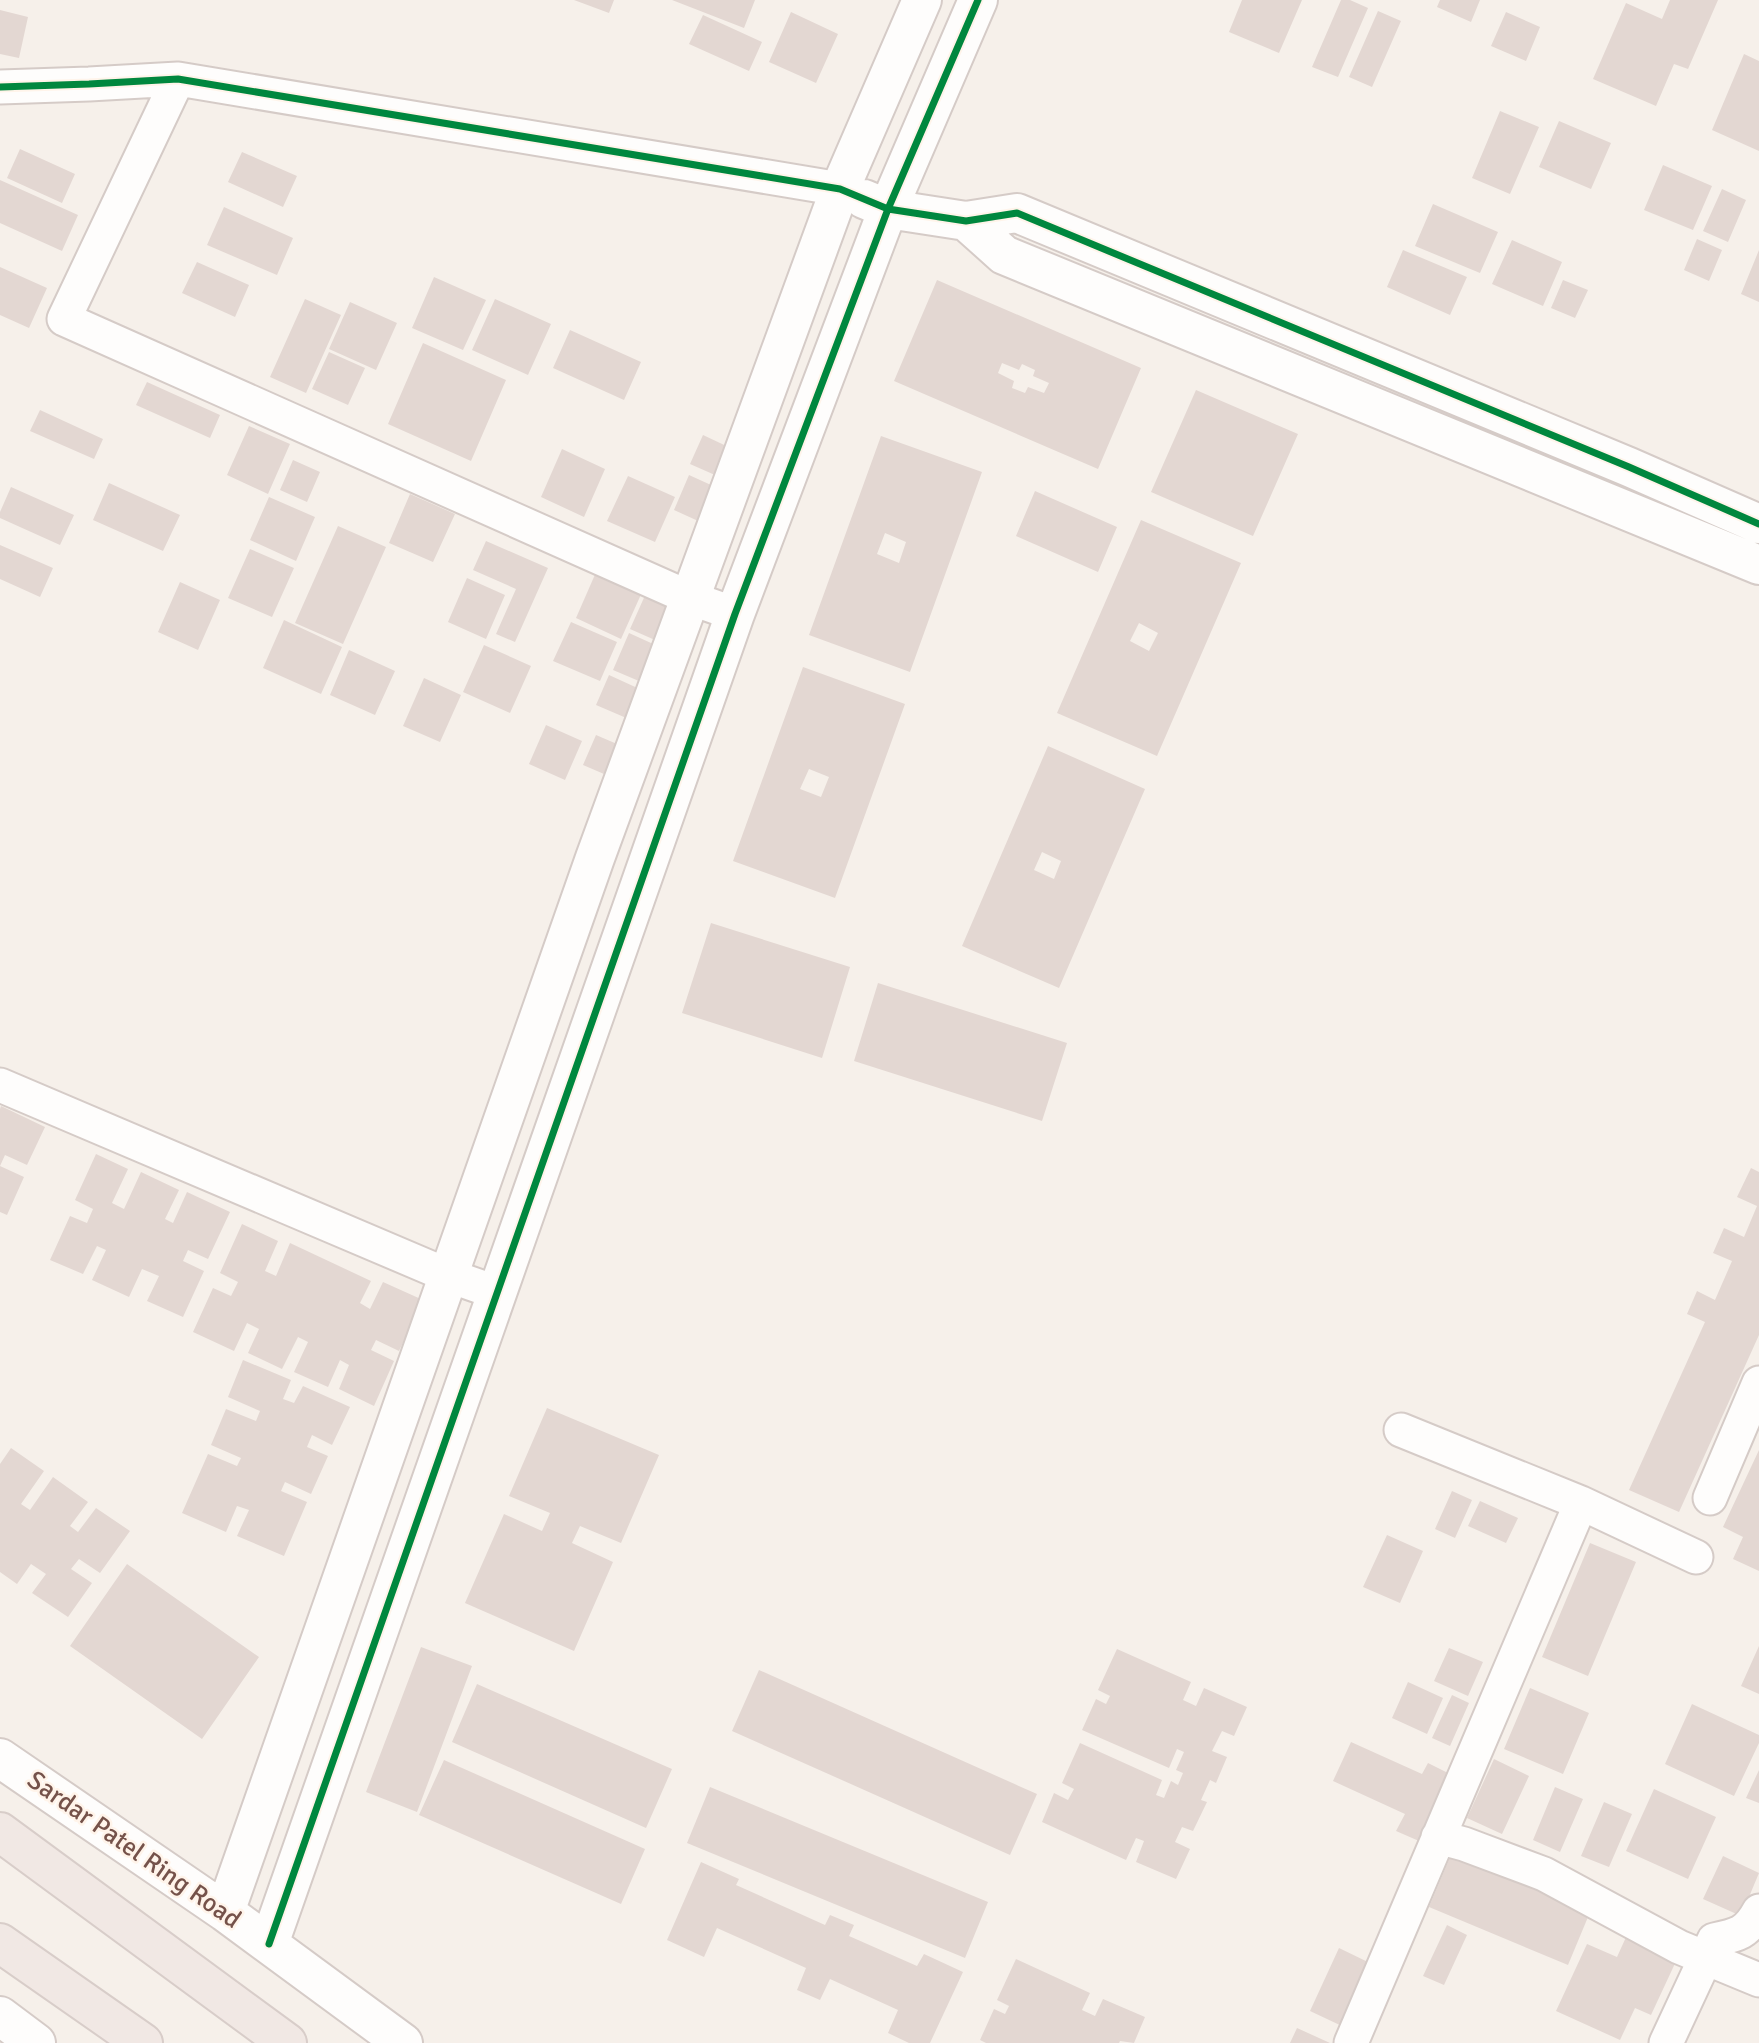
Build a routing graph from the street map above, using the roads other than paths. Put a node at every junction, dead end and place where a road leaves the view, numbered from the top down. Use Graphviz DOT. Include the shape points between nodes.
graph roads {
  1 [pos="978,0"];
  2 [pos="916,2"];
  3 [pos="178,79"];
  4 [pos="0,86"];
  5 [pos="840,189"];
  6 [pos="888,208"];
  7 [pos="966,220"];
  8 [pos="1629,467"];
  9 [pos="1612,505"];
  10 [pos="1759,524"];
  11 [pos="1759,565"];
  12 [pos="690,598"];
  13 [pos="735,614"];
  14 [pos="0,1085"];
  15 [pos="447,1275"];
  16 [pos="498,1293"];
  17 [pos="1759,1383"];
  18 [pos="1401,1430"];
  19 [pos="1710,1498"];
  20 [pos="1581,1503"];
  21 [pos="1696,1557"];
  22 [pos="0,1758"];
  23 [pos="0,1832"];
  24 [pos="1438,1837"];
  25 [pos="1759,1911"];
  26 [pos="225,1912"];
  27 [pos="0,1942"];
  28 [pos="269,1944"];
  29 [pos="1706,1957"];
  30 [pos="1759,1980"];
  31 [pos="0,2016"];
  32 [pos="36,2043"];
  33 [pos="143,2043"];
  34 [pos="287,2043"];
  35 [pos="403,2043"];
  36 [pos="1350,2043"];
  37 [pos="1666,2043"];
  1 -- 6 [label="street"];
  2 -- 5 [label="street"];
  3 -- 4 [label="street"];
  3 -- 5 [label="street"];
  3 -- 12 [label="street" via="64,319"];
  5 -- 6 [label="street"];
  5 -- 12 [label="street"];
  6 -- 7 [label="street"];
  6 -- 13 [label="street"];
  7 -- 8 [label="street" via="1017,213"];
  7 -- 9 [label="street" via="1004,255"];
  8 -- 9 [label="street"];
  8 -- 10 [label="street"];
  9 -- 11 [label="street"];
  12 -- 13 [label="street"];
  12 -- 15 [label="street"];
  13 -- 16 [label="street"];
  14 -- 15 [label="street"];
  15 -- 16 [label="street"];
  15 -- 26 [label="street"];
  16 -- 28 [label="street"];
  17 -- 19 [label="street"];
  18 -- 20 [label="street"];
  20 -- 21 [label="street"];
  20 -- 24 [label="street"];
  22 -- 26 [label="street, Sardar Patel Ring Road"];
  23 -- 34 [label="highway"];
  24 -- 29 [label="street" via="1544,1874 1678,1947"];
  24 -- 36 [label="street"];
  25 -- 29 [label="street" via="1739,1935 1714,1940"];
  26 -- 28 [label="street, Sardar Patel Ring Road"];
  27 -- 33 [label="highway"];
  28 -- 35 [label="street, Sardar Patel Ring Road"];
  29 -- 30 [label="street"];
  29 -- 37 [label="street"];
  31 -- 32 [label="street"];
}
